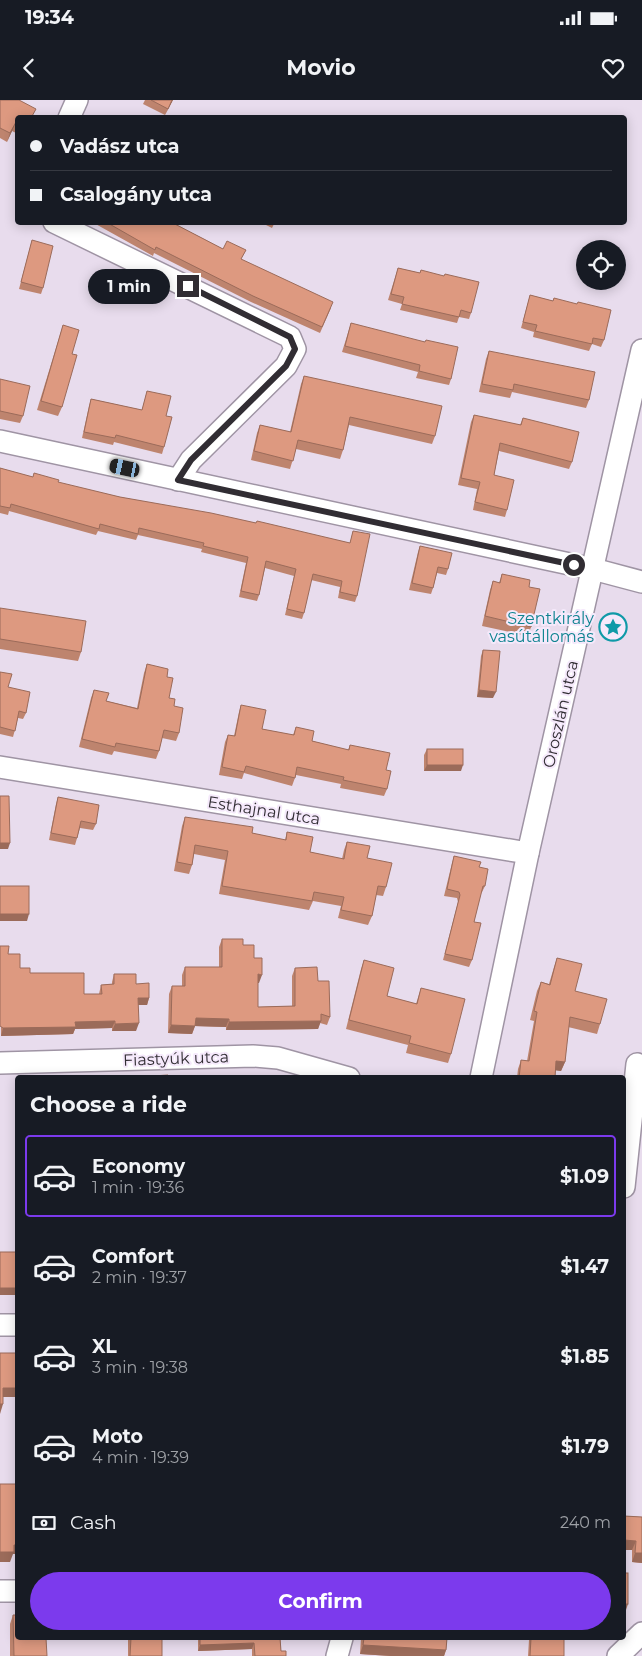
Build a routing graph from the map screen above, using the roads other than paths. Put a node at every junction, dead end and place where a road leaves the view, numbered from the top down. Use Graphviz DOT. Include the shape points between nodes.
graph roads {
  1 [pos="60,225"];
  2 [pos="642,350"];
  3 [pos="0,441"];
  4 [pos="178,480"];
  5 [pos="593,569"];
  6 [pos="642,582"];
  7 [pos="0,767"];
  8 [pos="528,853"];
  9 [pos="0,1063"];
  10 [pos="637,1064"];
  11 [pos="338,1075"];
  12 [pos="482,1075"];
  13 [pos="626,1168"];
  14 [pos="0,1325"];
  15 [pos="15,1325"];
  16 [pos="0,1591"];
  17 [pos="15,1591"];
  18 [pos="642,1634"];
  19 [pos="341,1640"];
  20 [pos="337,1656"];
  21 [pos="618,1656"];
  1 -- 4 [label="street" via="290,337 295,349 286,366 191,460"];
  2 -- 5 [label="street, Oroszlán utca"];
  3 -- 4 [label="street"];
  4 -- 5 [label="street"];
  5 -- 6 [label="street"];
  5 -- 8 [label="street, Oroszlán utca"];
  7 -- 8 [label="street, Esthajnal utca"];
  8 -- 12 [label="street, Oroszlán utca"];
  9 -- 11 [label="street, Fiastyúk utca" via="253,1056 278,1058"];
  10 -- 13 [label="street"];
  14 -- 15 [label="street"];
  16 -- 17 [label="street"];
  18 -- 21 [label="street"];
  19 -- 20 [label="street"];
}
